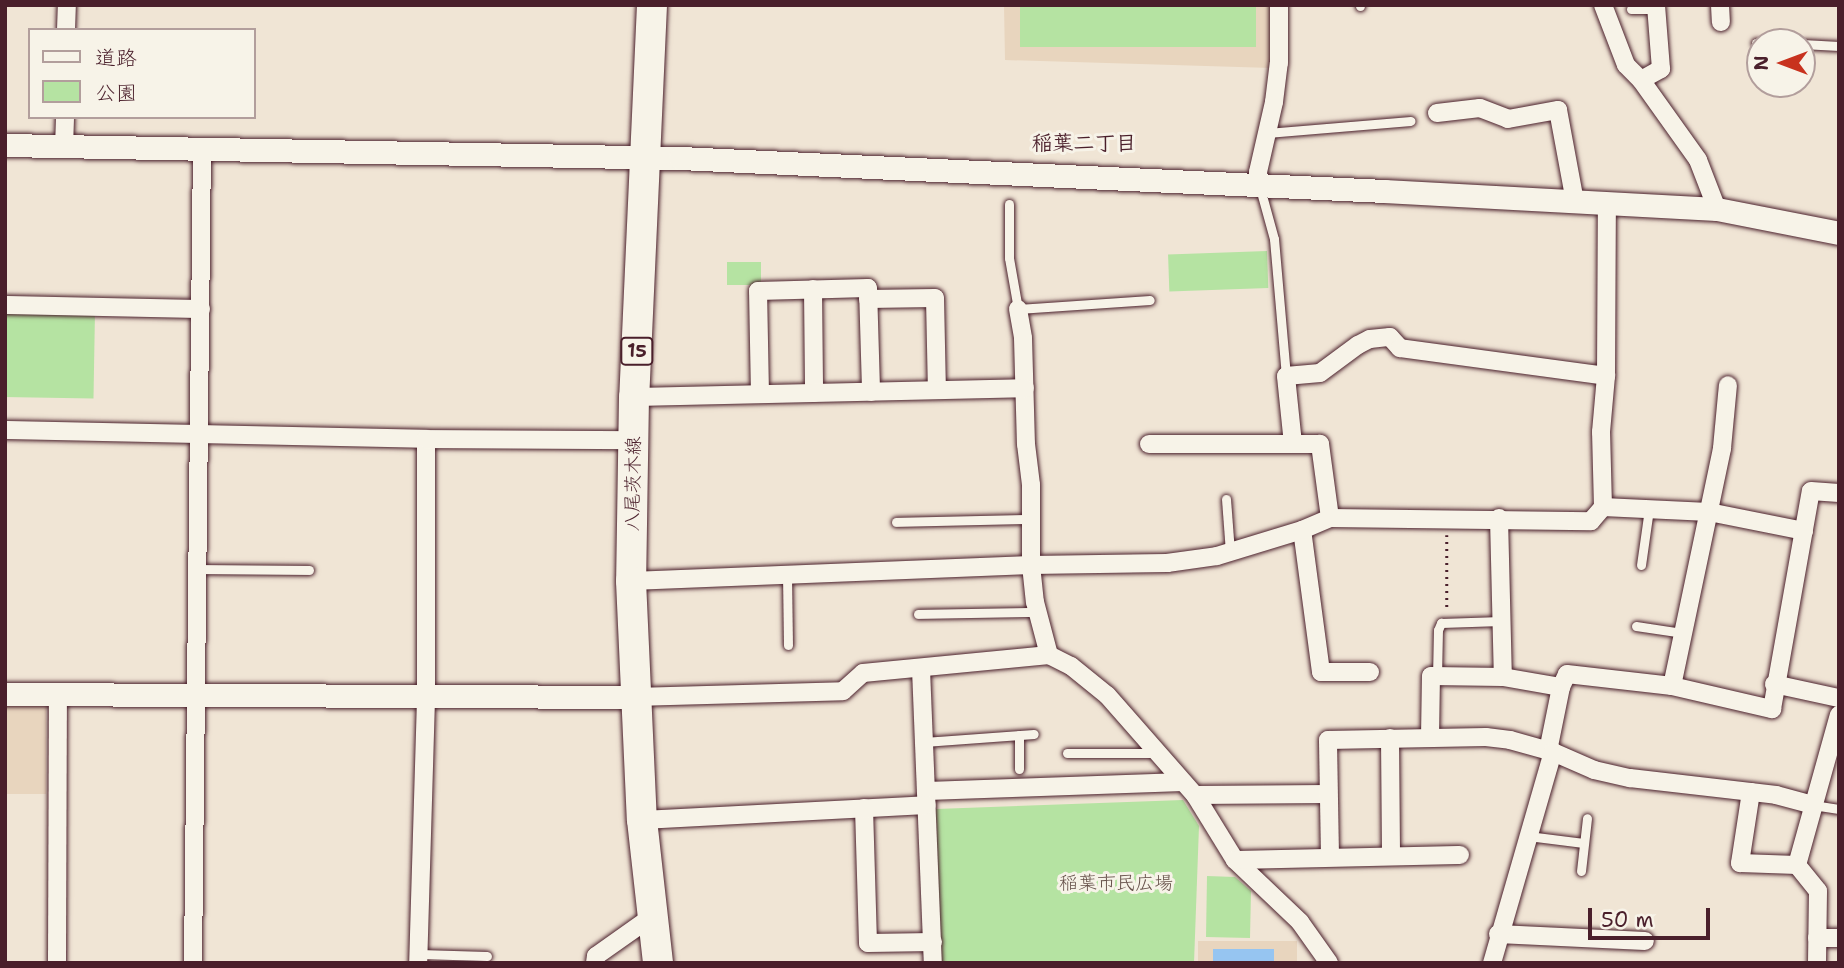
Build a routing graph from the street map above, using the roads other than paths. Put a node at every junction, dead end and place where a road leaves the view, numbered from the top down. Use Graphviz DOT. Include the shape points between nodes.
graph roads {
  1 [pos="67,5"];
  2 [pos="652,5"];
  3 [pos="1279,5"];
  4 [pos="1603,5"];
  5 [pos="1656,7"];
  6 [pos="1631,9"];
  7 [pos="66,28"];
  8 [pos="1816,45"];
  9 [pos="1839,46"];
  10 [pos="1641,79"];
  11 [pos="1437,113"];
  12 [pos="65,119"];
  13 [pos="1410,121"];
  14 [pos="1267,134"];
  15 [pos="5,145"];
  16 [pos="64,146"];
  17 [pos="202,149"];
  18 [pos="646,157"];
  19 [pos="1259,186"];
  20 [pos="1575,202"];
  21 [pos="1009,204"];
  22 [pos="1606,204"];
  23 [pos="1717,209"];
  24 [pos="1839,233"];
  25 [pos="813,289"];
  26 [pos="868,299"];
  27 [pos="1150,300"];
  28 [pos="5,306"];
  29 [pos="201,309"];
  30 [pos="1018,309"];
  31 [pos="1286,376"];
  32 [pos="1606,376"];
  33 [pos="1728,386"];
  34 [pos="1025,388"];
  35 [pos="937,390"];
  36 [pos="871,391"];
  37 [pos="814,393"];
  38 [pos="760,394"];
  39 [pos="634,397"];
  40 [pos="5,430"];
  41 [pos="200,436"];
  42 [pos="426,439"];
  43 [pos="633,440"];
  44 [pos="1149,444"];
  45 [pos="1293,444"];
  46 [pos="1839,493"];
  47 [pos="1226,499"];
  48 [pos="1603,507"];
  49 [pos="1649,509"];
  50 [pos="1709,512"];
  51 [pos="1330,518"];
  52 [pos="1499,518"];
  53 [pos="1031,519"];
  54 [pos="896,522"];
  55 [pos="1302,530"];
  56 [pos="1804,531"];
  57 [pos="1230,552"];
  58 [pos="1031,565"];
  59 [pos="1641,565"];
  60 [pos="198,569"];
  61 [pos="309,570"];
  62 [pos="787,574"];
  63 [pos="631,581"];
  64 [pos="1038,612"];
  65 [pos="918,614"];
  66 [pos="1501,621"];
  67 [pos="1636,626"];
  68 [pos="1683,633"];
  69 [pos="788,645"];
  70 [pos="1049,655"];
  71 [pos="921,669"];
  72 [pos="1370,672"];
  73 [pos="1437,677"];
  74 [pos="1503,677"];
  75 [pos="1774,684"];
  76 [pos="1561,687"];
  77 [pos="1672,687"];
  78 [pos="5,694"];
  79 [pos="58,694"];
  80 [pos="195,695"];
  81 [pos="634,697"];
  82 [pos="1839,698"];
  83 [pos="426,699"];
  84 [pos="1839,715"];
  85 [pos="1034,734"];
  86 [pos="1018,735"];
  87 [pos="1390,738"];
  88 [pos="1430,738"];
  89 [pos="925,742"];
  90 [pos="1550,752"];
  91 [pos="1067,753"];
  92 [pos="1158,753"];
  93 [pos="1018,769"];
  94 [pos="1189,789"];
  95 [pos="1751,792"];
  96 [pos="1328,794"];
  97 [pos="927,798"];
  98 [pos="1813,805"];
  99 [pos="864,808"];
  100 [pos="1839,809"];
  101 [pos="1587,818"];
  102 [pos="642,820"];
  103 [pos="1528,836"];
  104 [pos="1584,843"];
  105 [pos="1460,855"];
  106 [pos="1330,856"];
  107 [pos="1391,856"];
  108 [pos="1235,860"];
  109 [pos="1797,865"];
  110 [pos="1581,871"];
  111 [pos="651,917"];
  112 [pos="1498,934"];
  113 [pos="1839,938"];
  114 [pos="1817,939"];
  115 [pos="1645,941"];
  116 [pos="933,942"];
  117 [pos="487,956"];
  118 [pos="419,959"];
  119 [pos="57,963"];
  120 [pos="193,963"];
  121 [pos="596,963"];
  122 [pos="658,963"];
  123 [pos="933,963"];
  124 [pos="1329,963"];
  125 [pos="1492,963"];
  126 [pos="1817,963"];
  1 -- 7 [label="street"];
  2 -- 18 [label="main road, 八尾茨木線 / 15"];
  3 -- 14 [label="street" via="1279,63"];
  4 -- 10 [label="street" via="1626,65"];
  5 -- 6 [label="lane"];
  5 -- 10 [label="street" via="1661,69"];
  8 -- 9 [label="lane"];
  10 -- 23 [label="street" via="1698,160"];
  11 -- 20 [label="street" via="1480,108 1508,119 1558,110"];
  12 -- 16 [label="street"];
  13 -- 14 [label="lane"];
  14 -- 19 [label="street"];
  15 -- 16 [label="street"];
  16 -- 17 [label="street"];
  17 -- 18 [label="street"];
  17 -- 29 [label="street"];
  18 -- 19 [label="street"];
  18 -- 39 [label="main road, 八尾茨木線 / 15"];
  19 -- 20 [label="street"];
  19 -- 31 [label="lane" via="1273,239"];
  20 -- 22 [label="street"];
  21 -- 30 [label="lane" via="1009,258"];
  22 -- 23 [label="street"];
  22 -- 32 [label="street"];
  23 -- 24 [label="street"];
  25 -- 26 [label="street" via="868,288"];
  25 -- 37 [label="street"];
  25 -- 38 [label="street" via="758,291"];
  26 -- 35 [label="street" via="935,298"];
  26 -- 36 [label="street"];
  27 -- 30 [label="lane"];
  28 -- 29 [label="street"];
  29 -- 41 [label="street"];
  30 -- 34 [label="street"];
  31 -- 32 [label="street" via="1320,373 1358,345 1390,337 1400,348"];
  31 -- 45 [label="street"];
  32 -- 48 [label="street" via="1601,432"];
  33 -- 50 [label="street"];
  34 -- 35 [label="street"];
  34 -- 53 [label="street"];
  35 -- 36 [label="street"];
  36 -- 37 [label="street"];
  37 -- 38 [label="street"];
  38 -- 39 [label="street"];
  39 -- 43 [label="main road, 八尾茨木線 / 15"];
  40 -- 41 [label="street"];
  41 -- 42 [label="street"];
  41 -- 60 [label="street"];
  42 -- 43 [label="street"];
  42 -- 83 [label="street"];
  43 -- 63 [label="main road, 八尾茨木線 / 15"];
  44 -- 45 [label="street"];
  45 -- 51 [label="street" via="1320,444"];
  46 -- 56 [label="street" via="1811,491"];
  47 -- 57 [label="lane"];
  48 -- 49 [label="street"];
  48 -- 52 [label="street" via="1591,521"];
  49 -- 50 [label="street"];
  49 -- 59 [label="lane"];
  50 -- 56 [label="street"];
  50 -- 68 [label="street"];
  51 -- 52 [label="street"];
  51 -- 55 [label="street"];
  52 -- 66 [label="street"];
  53 -- 54 [label="lane"];
  53 -- 58 [label="street"];
  55 -- 57 [label="street"];
  55 -- 72 [label="street" via="1321,672"];
  56 -- 75 [label="street"];
  57 -- 58 [label="street" via="1167,563"];
  58 -- 62 [label="street"];
  58 -- 64 [label="street"];
  60 -- 61 [label="lane"];
  60 -- 80 [label="street"];
  62 -- 63 [label="street"];
  62 -- 69 [label="lane"];
  63 -- 81 [label="main road, 八尾茨木線 / 15"];
  64 -- 65 [label="lane"];
  64 -- 70 [label="street"];
  66 -- 73 [label="lane" via="1441,623"];
  66 -- 74 [label="street"];
  67 -- 68 [label="lane"];
  68 -- 77 [label="street"];
  70 -- 71 [label="street"];
  70 -- 92 [label="street" via="1107,695"];
  71 -- 81 [label="street" via="863,673 843,691"];
  71 -- 89 [label="street"];
  73 -- 74 [label="street"];
  73 -- 88 [label="street" via="1431,676"];
  74 -- 76 [label="street"];
  75 -- 77 [label="street" via="1772,709"];
  75 -- 82 [label="street"];
  76 -- 77 [label="street" via="1567,674"];
  76 -- 90 [label="street"];
  78 -- 79 [label="street"];
  79 -- 80 [label="street"];
  79 -- 119 [label="street"];
  80 -- 83 [label="street"];
  80 -- 120 [label="street"];
  81 -- 83 [label="street"];
  81 -- 102 [label="main road, 八尾茨木線 / 15"];
  83 -- 118 [label="street"];
  84 -- 98 [label="street"];
  85 -- 86 [label="lane"];
  86 -- 89 [label="lane"];
  86 -- 93 [label="lane"];
  87 -- 88 [label="street"];
  87 -- 96 [label="street" via="1328,740"];
  87 -- 107 [label="street"];
  88 -- 90 [label="street" via="1486,737"];
  89 -- 97 [label="street"];
  90 -- 95 [label="street" via="1594,770 1630,778"];
  90 -- 103 [label="street"];
  91 -- 92 [label="lane"];
  92 -- 94 [label="street"];
  94 -- 96 [label="street"];
  94 -- 97 [label="street"];
  94 -- 108 [label="street"];
  95 -- 98 [label="street"];
  95 -- 109 [label="street" via="1740,863"];
  96 -- 106 [label="street"];
  97 -- 99 [label="street"];
  97 -- 116 [label="street"];
  98 -- 100 [label="lane"];
  98 -- 109 [label="street"];
  99 -- 102 [label="street"];
  99 -- 116 [label="street" via="868,943"];
  101 -- 104 [label="lane"];
  102 -- 111 [label="main road, 八尾茨木線 / 15"];
  103 -- 104 [label="lane"];
  103 -- 112 [label="street"];
  104 -- 110 [label="lane"];
  105 -- 107 [label="street"];
  106 -- 107 [label="street"];
  106 -- 108 [label="street"];
  108 -- 124 [label="street" via="1300,922"];
  109 -- 114 [label="street" via="1818,891"];
  111 -- 121 [label="street" via="596,956"];
  111 -- 122 [label="main road, 八尾茨木線 / 15"];
  112 -- 115 [label="street"];
  112 -- 125 [label="street"];
  113 -- 114 [label="street"];
  114 -- 126 [label="street"];
  116 -- 123 [label="street"];
  117 -- 118 [label="lane"];
}
